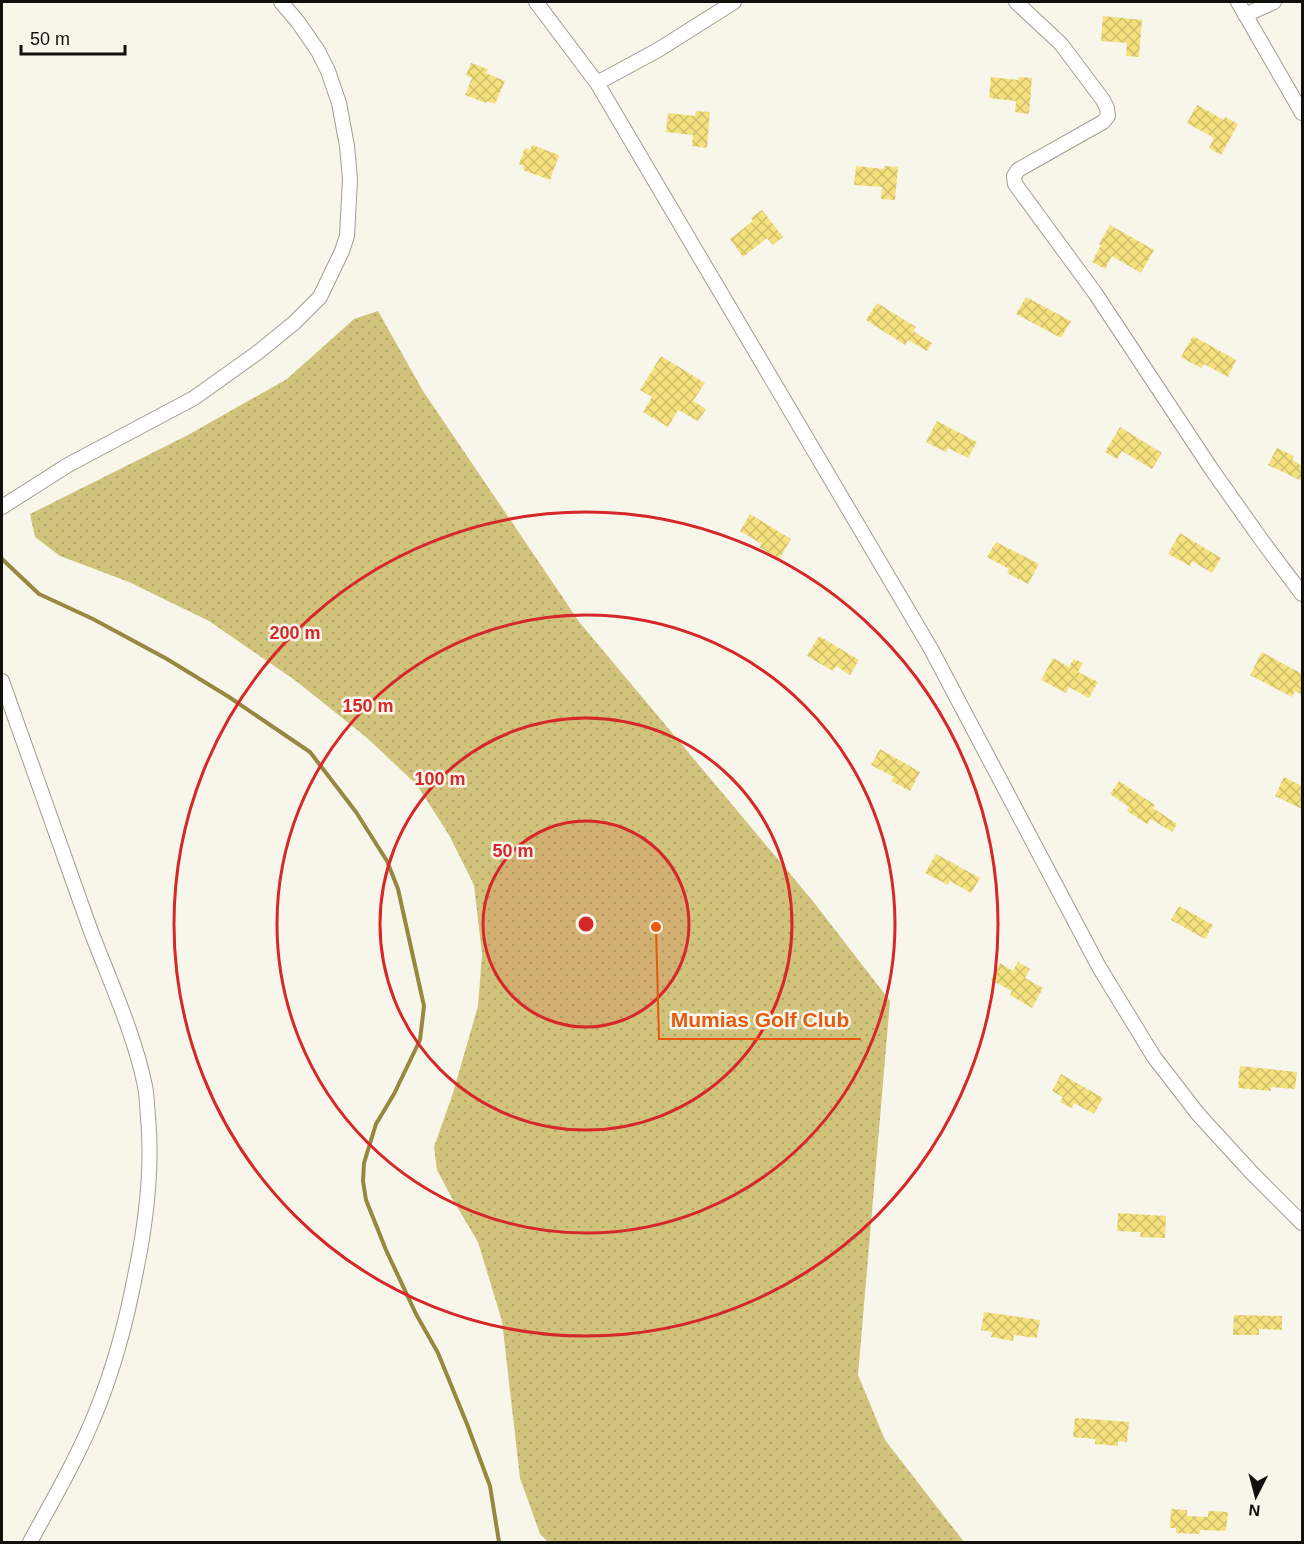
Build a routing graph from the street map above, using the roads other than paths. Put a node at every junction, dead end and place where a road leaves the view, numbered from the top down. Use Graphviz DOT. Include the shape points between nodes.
graph roads {
  1 [pos="281,2"];
  2 [pos="536,2"];
  3 [pos="734,2"];
  4 [pos="1016,2"];
  5 [pos="1238,2"];
  6 [pos="1274,2"];
  7 [pos="1245,15"];
  8 [pos="597,82"];
  9 [pos="1302,113"];
  10 [pos="2,507"];
  11 [pos="1302,594"];
  12 [pos="2,681"];
  13 [pos="1302,1224"];
  14 [pos="30,1542"];
  1 -- 10 [label="street" via="305,31 328,70 347,146 347,236 320,297 257,353 194,398 68,465"];
  2 -- 8 [label="street"];
  3 -- 8 [label="street" via="658,50"];
  4 -- 11 [label="street" via="1061,44 1103,100 1108,116 1018,170 1015,184 1095,293 1250,524"];
  5 -- 7 [label="street"];
  6 -- 7 [label="street"];
  7 -- 9 [label="street"];
  8 -- 13 [label="street" via="931,649 1099,967 1154,1057 1198,1114"];
  12 -- 14 [label="street" via="135,1050 145,1086 149,1131 147,1205 128,1315 116,1358 75,1458"];
}
